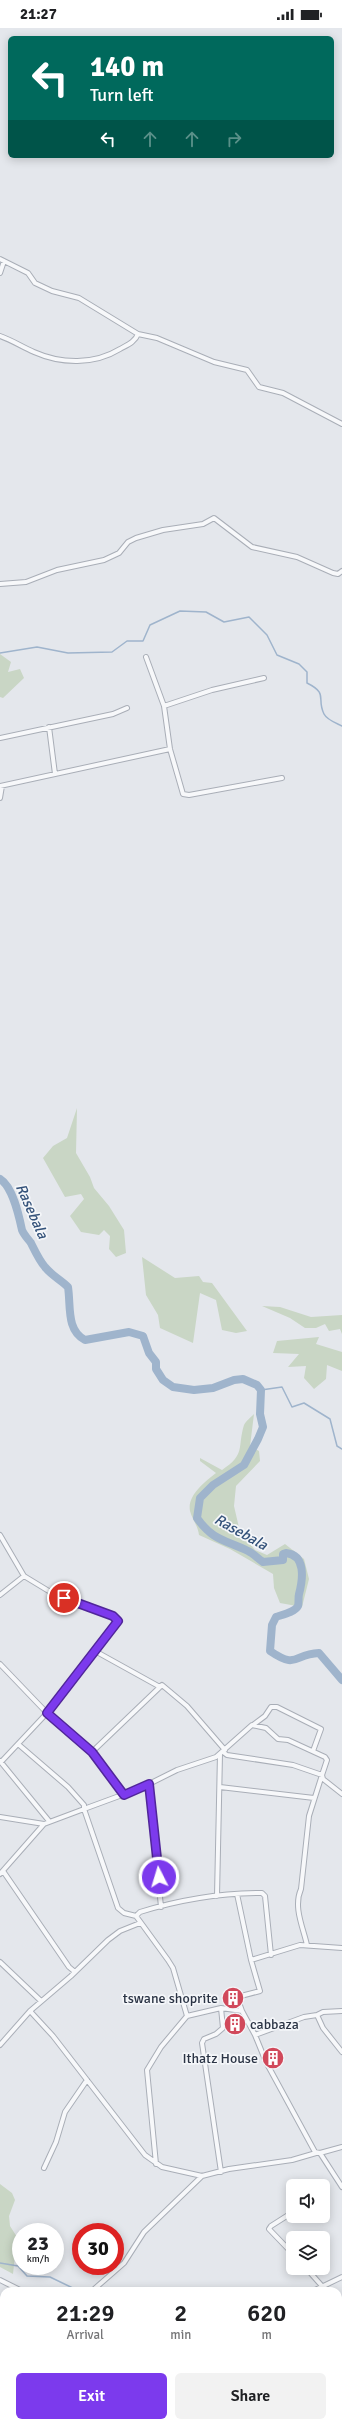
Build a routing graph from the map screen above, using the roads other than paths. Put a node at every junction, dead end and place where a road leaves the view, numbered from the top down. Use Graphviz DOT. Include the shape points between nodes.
graph roads {
  1 [pos="2,260"];
  2 [pos="0,273"];
  3 [pos="138,334"];
  4 [pos="0,336"];
  5 [pos="342,424"];
  6 [pos="342,570"];
  7 [pos="0,584"];
  8 [pos="146,657"];
  9 [pos="264,678"];
  10 [pos="164,706"];
  11 [pos="127,708"];
  12 [pos="49,727"];
  13 [pos="0,738"];
  14 [pos="170,749"];
  15 [pos="54,774"];
  16 [pos="282,778"];
  17 [pos="1,786"];
  18 [pos="0,798"];
  19 [pos="0,1535"];
  20 [pos="24,1576"];
  21 [pos="0,1595"];
  22 [pos="95,1651"];
  23 [pos="0,1664"];
  24 [pos="160,1687"];
  25 [pos="47,1713"];
  26 [pos="252,1725"];
  27 [pos="18,1744"];
  28 [pos="313,1751"];
  29 [pos="92,1752"];
  30 [pos="222,1752"];
  31 [pos="0,1762"];
  32 [pos="322,1775"];
  33 [pos="149,1784"];
  34 [pos="220,1787"];
  35 [pos="342,1794"];
  36 [pos="124,1795"];
  37 [pos="314,1798"];
  38 [pos="84,1809"];
  39 [pos="0,1817"];
  40 [pos="49,1821"];
  41 [pos="44,1824"];
  42 [pos="2,1873"];
  43 [pos="237,1894"];
  44 [pos="217,1896"];
  45 [pos="161,1907"];
  46 [pos="136,1916"];
  47 [pos="140,1923"];
  48 [pos="307,1944"];
  49 [pos="342,1948"];
  50 [pos="271,1955"];
  51 [pos="251,1960"];
  52 [pos="0,1962"];
  53 [pos="75,1972"];
  54 [pos="41,2001"];
  55 [pos="221,2008"];
  56 [pos="30,2011"];
  57 [pos="242,2011"];
  58 [pos="342,2011"];
  59 [pos="317,2015"];
  60 [pos="187,2016"];
  61 [pos="255,2036"];
  62 [pos="0,2045"];
  63 [pos="342,2052"];
  64 [pos="87,2080"];
  65 [pos="342,2147"];
  66 [pos="318,2153"];
  67 [pos="156,2164"];
  68 [pos="44,2168"];
  69 [pos="221,2172"];
  70 [pos="202,2176"];
  71 [pos="342,2187"];
  72 [pos="286,2216"];
  73 [pos="286,2247"];
  74 [pos="312,2275"];
  75 [pos="342,2277"];
  76 [pos="0,2280"];
  77 [pos="322,2286"];
  78 [pos="14,2287"];
  79 [pos="97,2287"];
  1 -- 2 [label="street"];
  1 -- 3 [label="street" via="28,273 36,283 52,291 79,298"];
  3 -- 4 [label="street" via="134,341 112,354 66,362 35,353"];
  3 -- 5 [label="street" via="157,338 214,362 247,370 259,387 283,393"];
  6 -- 7 [label="street" via="338,574 297,557 252,547 214,518 203,524 163,530 136,538 128,542 119,554 104,560 57,570 26,582"];
  8 -- 10 [label="street"];
  9 -- 10 [label="street" via="212,690"];
  10 -- 14 [label="street"];
  11 -- 12 [label="street" via="113,714"];
  12 -- 13 [label="street"];
  12 -- 15 [label="street"];
  14 -- 15 [label="street"];
  14 -- 16 [label="street" via="183,794"];
  15 -- 17 [label="street"];
  17 -- 18 [label="street"];
  19 -- 20 [label="street"];
  20 -- 21 [label="street"];
  20 -- 22 [label="street" via="52,1593 117,1618 116,1624"];
  22 -- 24 [label="street"];
  22 -- 25 [label="street"];
  23 -- 25 [label="street"];
  24 -- 29 [label="street"];
  24 -- 30 [label="street" via="164,1685 187,1706"];
  25 -- 27 [label="street"];
  25 -- 29 [label="street"];
  26 -- 28 [label="street" via="269,1730 278,1739 288,1740"];
  26 -- 28 [label="street" via="265,1716 271,1707 277,1707 321,1729"];
  26 -- 30 [label="street"];
  27 -- 31 [label="street"];
  27 -- 38 [label="street" via="68,1787 84,1805"];
  28 -- 32 [label="street" via="326,1758"];
  29 -- 36 [label="street"];
  30 -- 32 [label="street" via="227,1755 293,1765"];
  30 -- 33 [label="street"];
  30 -- 34 [label="street"];
  31 -- 40 [label="street"];
  32 -- 35 [label="street" via="324,1781"];
  32 -- 37 [label="street"];
  33 -- 36 [label="street"];
  33 -- 45 [label="street"];
  34 -- 37 [label="street"];
  34 -- 44 [label="street" via="217,1817"];
  36 -- 38 [label="street"];
  37 -- 48 [label="street" via="298,1901"];
  38 -- 40 [label="street"];
  38 -- 46 [label="street" via="118,1908 124,1914"];
  39 -- 41 [label="street"];
  40 -- 41 [label="street"];
  41 -- 42 [label="street"];
  42 -- 53 [label="street"];
  43 -- 44 [label="street"];
  43 -- 50 [label="street" via="264,1894"];
  43 -- 51 [label="street"];
  44 -- 45 [label="street"];
  45 -- 46 [label="street" via="140,1912"];
  46 -- 47 [label="street"];
  47 -- 53 [label="street" via="114,1935"];
  47 -- 60 [label="street" via="152,1934 173,1968"];
  48 -- 49 [label="street"];
  48 -- 50 [label="street" via="296,1945"];
  50 -- 51 [label="street"];
  51 -- 57 [label="street" via="260,1990 237,1997"];
  52 -- 54 [label="street"];
  53 -- 54 [label="street"];
  54 -- 56 [label="street"];
  55 -- 57 [label="street"];
  55 -- 60 [label="street"];
  55 -- 69 [label="street" via="223,2028 204,2039 202,2043"];
  56 -- 62 [label="street"];
  56 -- 64 [label="street"];
  57 -- 61 [label="street"];
  58 -- 59 [label="street" via="323,2012"];
  59 -- 61 [label="street" via="304,2017"];
  59 -- 63 [label="street" via="323,2028"];
  60 -- 67 [label="street" via="161,2047 147,2070"];
  61 -- 66 [label="street" via="266,2062"];
  64 -- 67 [label="street" via="145,2155"];
  64 -- 68 [label="street" via="65,2112"];
  65 -- 66 [label="street"];
  66 -- 69 [label="street"];
  66 -- 71 [label="street"];
  67 -- 70 [label="street" via="170,2170"];
  69 -- 70 [label="street"];
  70 -- 79 [label="street" via="144,2232 124,2263"];
  72 -- 73 [label="street" via="269,2229"];
  74 -- 77 [label="street"];
  75 -- 77 [label="street"];
  76 -- 78 [label="street"];
}
